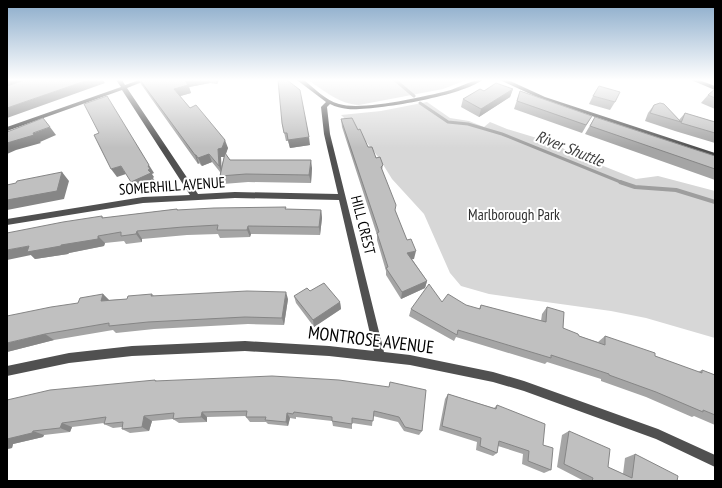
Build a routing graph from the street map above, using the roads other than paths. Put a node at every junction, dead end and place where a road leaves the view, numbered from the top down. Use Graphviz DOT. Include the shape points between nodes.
graph roads {
  1 [pos="79,103"];
  2 [pos="133,103"];
  3 [pos="328,103"];
  4 [pos="331,103"];
  5 [pos="392,103"];
  6 [pos="557,103"];
  7 [pos="7,129"];
  8 [pos="715,155"];
  9 [pos="195,196"];
  10 [pos="341,197"];
  11 [pos="7,222"];
  12 [pos="380,356"];
  13 [pos="7,371"];
  14 [pos="715,461"];
  1 -- 7 [label="street"];
  2 -- 9 [label="street"];
  3 -- 10 [label="street, HILL CREST" via="324,107 324,112"];
  4 -- 5 [label="street" via="344,107"];
  6 -- 8 [label="street"];
  9 -- 10 [label="street, SOMERHILL AVENUE"];
  9 -- 11 [label="street, SOMERHILL AVENUE" via="125,202"];
  10 -- 12 [label="street, HILL CREST"];
  12 -- 13 [label="street, MONTROSE AVENUE" via="287,347 245,346 132,351 69,358"];
  12 -- 14 [label="street, MONTROSE AVENUE" via="478,374 524,386 658,434"];
}
